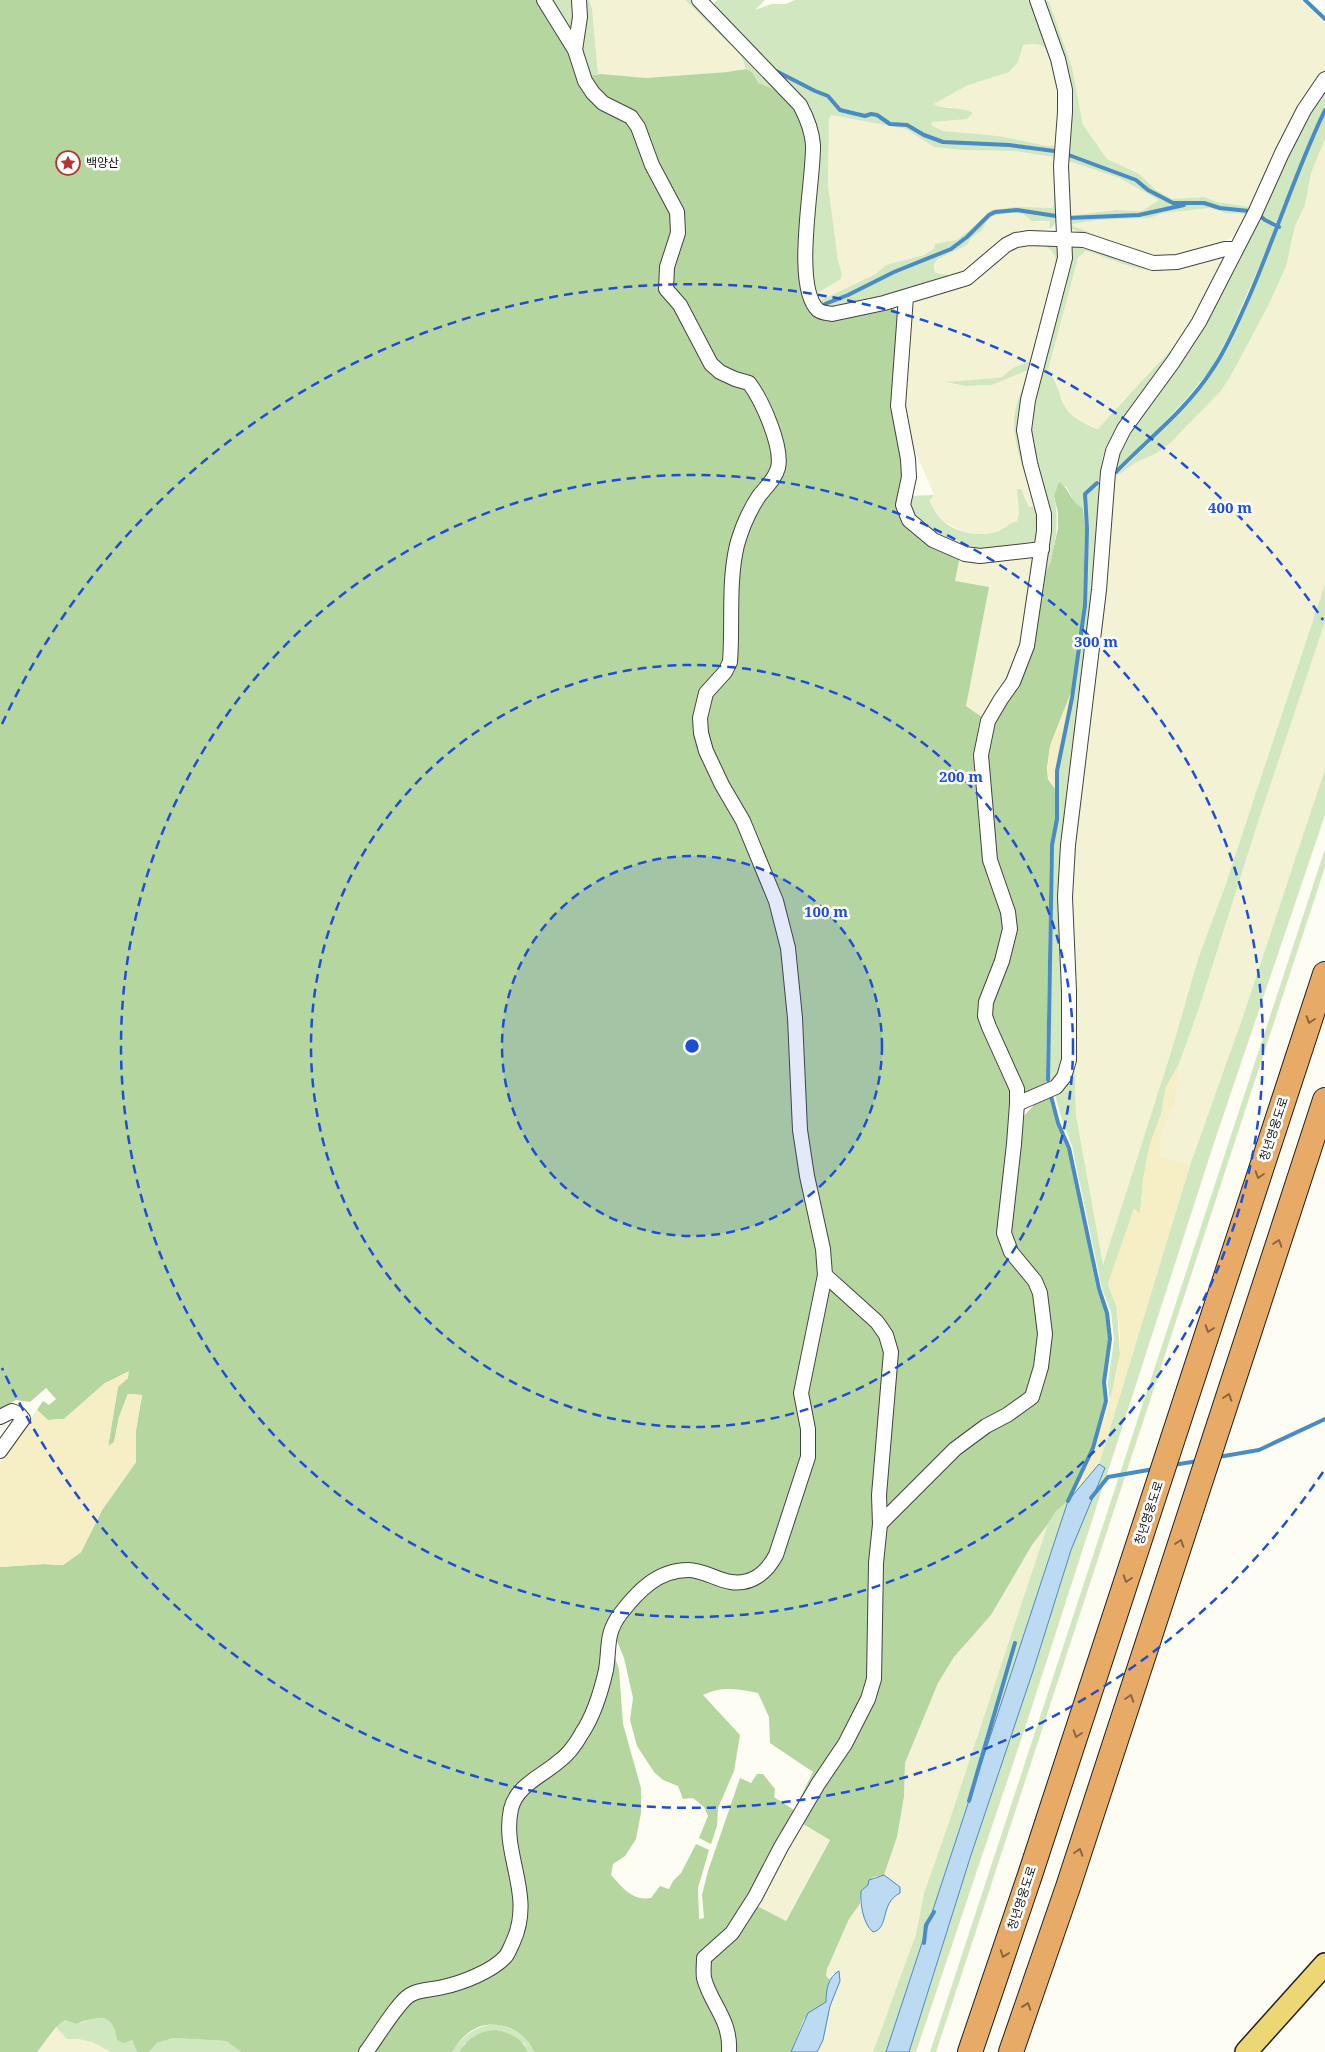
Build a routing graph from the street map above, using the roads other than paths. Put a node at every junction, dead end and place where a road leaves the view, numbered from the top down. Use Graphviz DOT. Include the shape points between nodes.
graph roads {
  1 [pos="544,0"];
  2 [pos="578,0"];
  3 [pos="699,0"];
  4 [pos="1037,0"];
  5 [pos="575,50"];
  6 [pos="1325,79"];
  7 [pos="1065,239"];
  8 [pos="1235,249"];
  9 [pos="906,298"];
  10 [pos="1042,550"];
  11 [pos="1325,974"];
  12 [pos="1325,1100"];
  13 [pos="1017,1104"];
  14 [pos="826,1275"];
  15 [pos="0,1417"];
  16 [pos="0,1451"];
  17 [pos="880,1524"];
  18 [pos="1325,1964"];
  19 [pos="366,2052"];
  20 [pos="729,2052"];
  21 [pos="970,2052"];
  22 [pos="1011,2052"];
  23 [pos="1246,2052"];
  1 -- 5 [label="street"];
  2 -- 5 [label="street" via="580,17"];
  3 -- 9 [label="street" via="800,105 806,116 812,145 806,269 811,297 818,310 832,314"];
  4 -- 7 [label="street" via="1058,59 1065,90 1061,166"];
  5 -- 14 [label="street" via="585,81 593,93 603,103 631,117 638,127 652,165 677,212 678,232 667,267 666,289 680,305 711,364 728,376 749,383 757,392 779,456 778,468 751,510 738,544 733,564 730,662 726,672 706,693 700,718 706,750 743,821 776,901 788,948 800,1130"];
  6 -- 8 [label="street" via="1304,110"];
  7 -- 8 [label="street" via="1084,240 1153,263 1176,262 1225,248"];
  7 -- 9 [label="street" via="1016,240 968,278"];
  7 -- 10 [label="street" via="1065,258 1028,400 1024,430 1044,514"];
  8 -- 13 [label="street" via="1199,322 1124,429 1113,451 1108,472 1099,590 1068,853 1065,896 1070,991 1069,1060 1064,1077 1056,1087"];
  9 -- 10 [label="street" via="898,406 908,459 909,477 903,505 909,520 933,540 965,554 980,556"];
  10 -- 13 [label="street" via="1027,646 1013,682 988,721 981,755 990,860 1008,912 1010,929 986,1002 986,1016 1017,1090"];
  11 -- 21 [label="highway, 청년영웅도로, one-way"];
  22 -- 12 [label="highway, one-way"];
  13 -- 17 [label="street" via="1004,1233 1011,1252 1032,1277 1040,1293 1045,1334 1036,1386 1032,1397 955,1450"];
  14 -- 17 [label="street" via="878,1322 891,1352 879,1495"];
  14 -- 19 [label="street" via="801,1393 808,1429 808,1457 770,1566 762,1575 741,1582 731,1582 696,1570 670,1573 643,1587 626,1607 610,1630 600,1696 584,1731 560,1761 518,1794 511,1807 509,1820 522,1909 519,1928 506,1955 482,1973 409,1995"];
  15 -- 16 [label="street" via="12,1411 23,1419"];
  17 -- 20 [label="street" via="874,1679 868,1699 755,1898 732,1933 704,1958 704,1978 722,2014 730,2043"];
  18 -- 23 [label="main road"];
}
